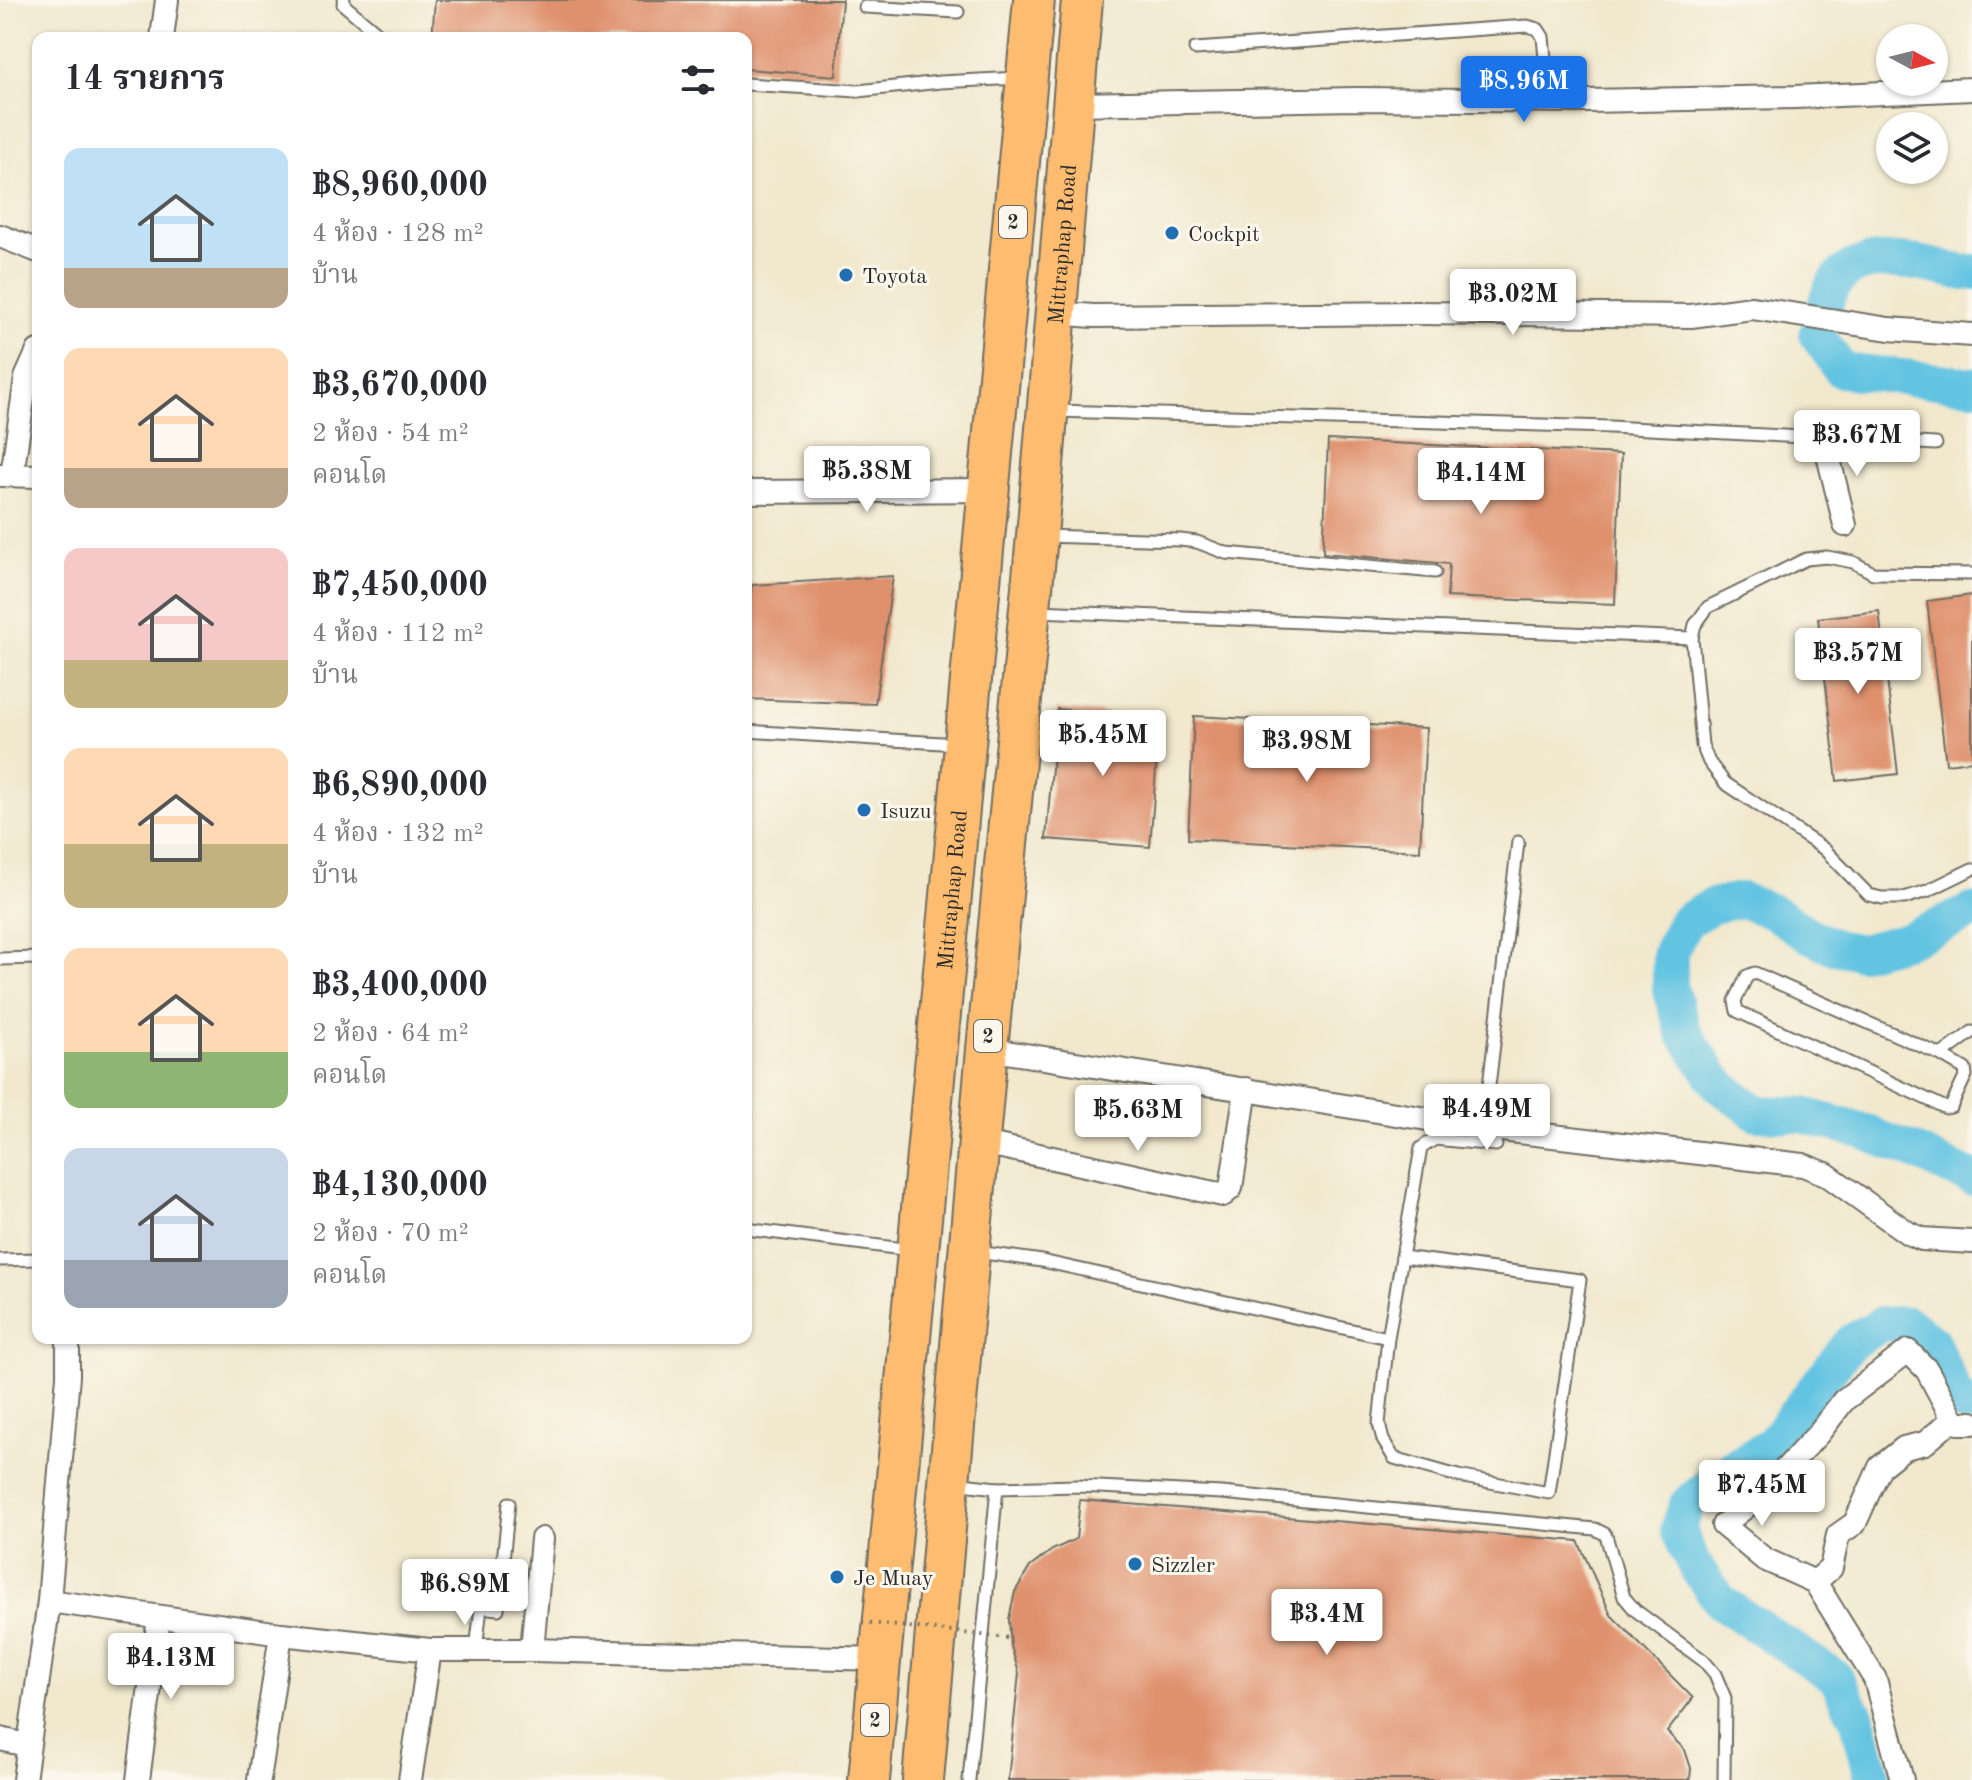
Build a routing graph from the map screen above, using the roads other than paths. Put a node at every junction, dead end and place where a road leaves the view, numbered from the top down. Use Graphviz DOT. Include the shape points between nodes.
graph roads {
  1 [pos="167,0"];
  2 [pos="344,0"];
  3 [pos="1034,0"];
  4 [pos="1082,0"];
  5 [pos="865,7"];
  6 [pos="958,12"];
  7 [pos="163,32"];
  8 [pos="376,32"];
  9 [pos="1195,49"];
  10 [pos="1027,78"];
  11 [pos="752,84"];
  12 [pos="1972,89"];
  13 [pos="1549,101"];
  14 [pos="1072,104"];
  15 [pos="0,236"];
  16 [pos="32,249"];
  17 [pos="1056,313"];
  18 [pos="1972,335"];
  19 [pos="32,364"];
  20 [pos="1048,410"];
  21 [pos="1827,437"];
  22 [pos="1936,444"];
  23 [pos="6,475"];
  24 [pos="32,477"];
  25 [pos="988,490"];
  26 [pos="752,492"];
  27 [pos="1041,496"];
  28 [pos="1845,525"];
  29 [pos="1037,536"];
  30 [pos="1435,572"];
  31 [pos="1972,574"];
  32 [pos="1031,611"];
  33 [pos="1692,638"];
  34 [pos="752,731"];
  35 [pos="967,745"];
  36 [pos="1518,842"];
  37 [pos="1972,869"];
  38 [pos="32,958"];
  39 [pos="0,959"];
  40 [pos="1972,1032"];
  41 [pos="987,1049"];
  42 [pos="1941,1055"];
  43 [pos="1246,1089"];
  44 [pos="1490,1137"];
  45 [pos="979,1142"];
  46 [pos="752,1230"];
  47 [pos="1972,1242"];
  48 [pos="969,1250"];
  49 [pos="919,1251"];
  50 [pos="1402,1257"];
  51 [pos="32,1259"];
  52 [pos="0,1260"];
  53 [pos="1388,1338"];
  54 [pos="68,1344"];
  55 [pos="1962,1421"];
  56 [pos="951,1483"];
  57 [pos="997,1488"];
  58 [pos="509,1503"];
  59 [pos="542,1539"];
  60 [pos="1815,1582"];
  61 [pos="49,1601"];
  62 [pos="159,1617"];
  63 [pos="281,1634"];
  64 [pos="430,1650"];
  65 [pos="476,1650"];
  66 [pos="532,1650"];
  67 [pos="880,1659"];
  68 [pos="0,1739"];
  69 [pos="27,1745"];
  70 [pos="24,1780"];
  71 [pos="138,1780"];
  72 [pos="259,1780"];
  73 [pos="410,1780"];
  74 [pos="869,1780"];
  75 [pos="923,1780"];
  76 [pos="969,1780"];
  77 [pos="1724,1780"];
  78 [pos="1902,1780"];
  1 -- 7 [label="street"];
  2 -- 8 [label="lane"];
  3 -- 10 [label="highway, Mittraphap Road / 2"];
  4 -- 14 [label="highway, Mittraphap Road / 2"];
  5 -- 6 [label="lane"];
  9 -- 13 [label="lane" via="1527,26 1543,37"];
  10 -- 11 [label="lane" via="858,91"];
  10 -- 25 [label="highway, Mittraphap Road / 2"];
  12 -- 13 [label="street"];
  13 -- 14 [label="street"];
  14 -- 17 [label="highway, Mittraphap Road / 2"];
  15 -- 16 [label="street"];
  17 -- 18 [label="street" via="1691,316 1752,308 1889,329"];
  17 -- 20 [label="highway, Mittraphap Road / 2"];
  19 -- 23 [label="street"];
  20 -- 21 [label="lane"];
  20 -- 27 [label="highway, Mittraphap Road / 2"];
  21 -- 22 [label="lane"];
  21 -- 28 [label="street"];
  23 -- 24 [label="street"];
  25 -- 26 [label="street"];
  25 -- 27 [label="highway"];
  25 -- 35 [label="highway, Mittraphap Road / 2"];
  27 -- 29 [label="highway, Mittraphap Road / 2"];
  29 -- 30 [label="lane" via="1180,540 1226,553"];
  29 -- 32 [label="highway, Mittraphap Road / 2"];
  31 -- 33 [label="lane" via="1873,573 1853,562 1806,559 1708,607"];
  32 -- 33 [label="lane"];
  32 -- 41 [label="highway, Mittraphap Road / 2"];
  33 -- 37 [label="lane" via="1702,745 1725,783 1824,849 1869,895 1904,898"];
  34 -- 35 [label="lane"];
  35 -- 49 [label="highway, Mittraphap Road / 2"];
  36 -- 44 [label="lane"];
  38 -- 39 [label="lane"];
  40 -- 42 [label="lane"];
  41 -- 43 [label="street"];
  41 -- 45 [label="highway, Mittraphap Road / 2"];
  42 -- 42 [label="lane" via="1965,1069 1966,1075 1946,1108 1737,1011 1735,1001 1747,976 1755,973"];
  43 -- 44 [label="street"];
  43 -- 45 [label="street" via="1231,1188 1223,1195"];
  44 -- 47 [label="street" via="1803,1165 1826,1174 1908,1233"];
  44 -- 50 [label="lane" via="1435,1139 1421,1148"];
  45 -- 48 [label="highway, Mittraphap Road / 2"];
  46 -- 49 [label="lane"];
  48 -- 53 [label="lane" via="1042,1261"];
  48 -- 56 [label="highway, Mittraphap Road / 2"];
  49 -- 67 [label="highway, Mittraphap Road / 2"];
  50 -- 53 [label="lane"];
  50 -- 53 [label="lane" via="1580,1280 1549,1493 1394,1458 1379,1424"];
  51 -- 52 [label="lane"];
  54 -- 61 [label="street"];
  55 -- 60 [label="street" via="1925,1443 1904,1448 1880,1467 1855,1523 1838,1535 1831,1568"];
  55 -- 60 [label="street" via="1908,1351 1844,1400 1762,1494 1723,1525 1764,1559"];
  56 -- 57 [label="lane"];
  56 -- 75 [label="highway, Mittraphap Road / 2"];
  57 -- 76 [label="lane"];
  57 -- 77 [label="lane" via="1222,1493 1595,1529 1605,1534 1624,1597 1715,1674 1725,1698"];
  58 -- 65 [label="lane" via="498,1609 481,1607"];
  59 -- 66 [label="street"];
  60 -- 78 [label="street" via="1875,1679"];
  61 -- 62 [label="street"];
  61 -- 69 [label="street"];
  62 -- 63 [label="street"];
  62 -- 71 [label="street"];
  63 -- 64 [label="street"];
  63 -- 72 [label="street"];
  64 -- 65 [label="street"];
  64 -- 73 [label="street"];
  65 -- 66 [label="street"];
  66 -- 67 [label="street"];
  67 -- 74 [label="highway, Mittraphap Road / 2"];
  68 -- 69 [label="street"];
  69 -- 70 [label="street"];
}
